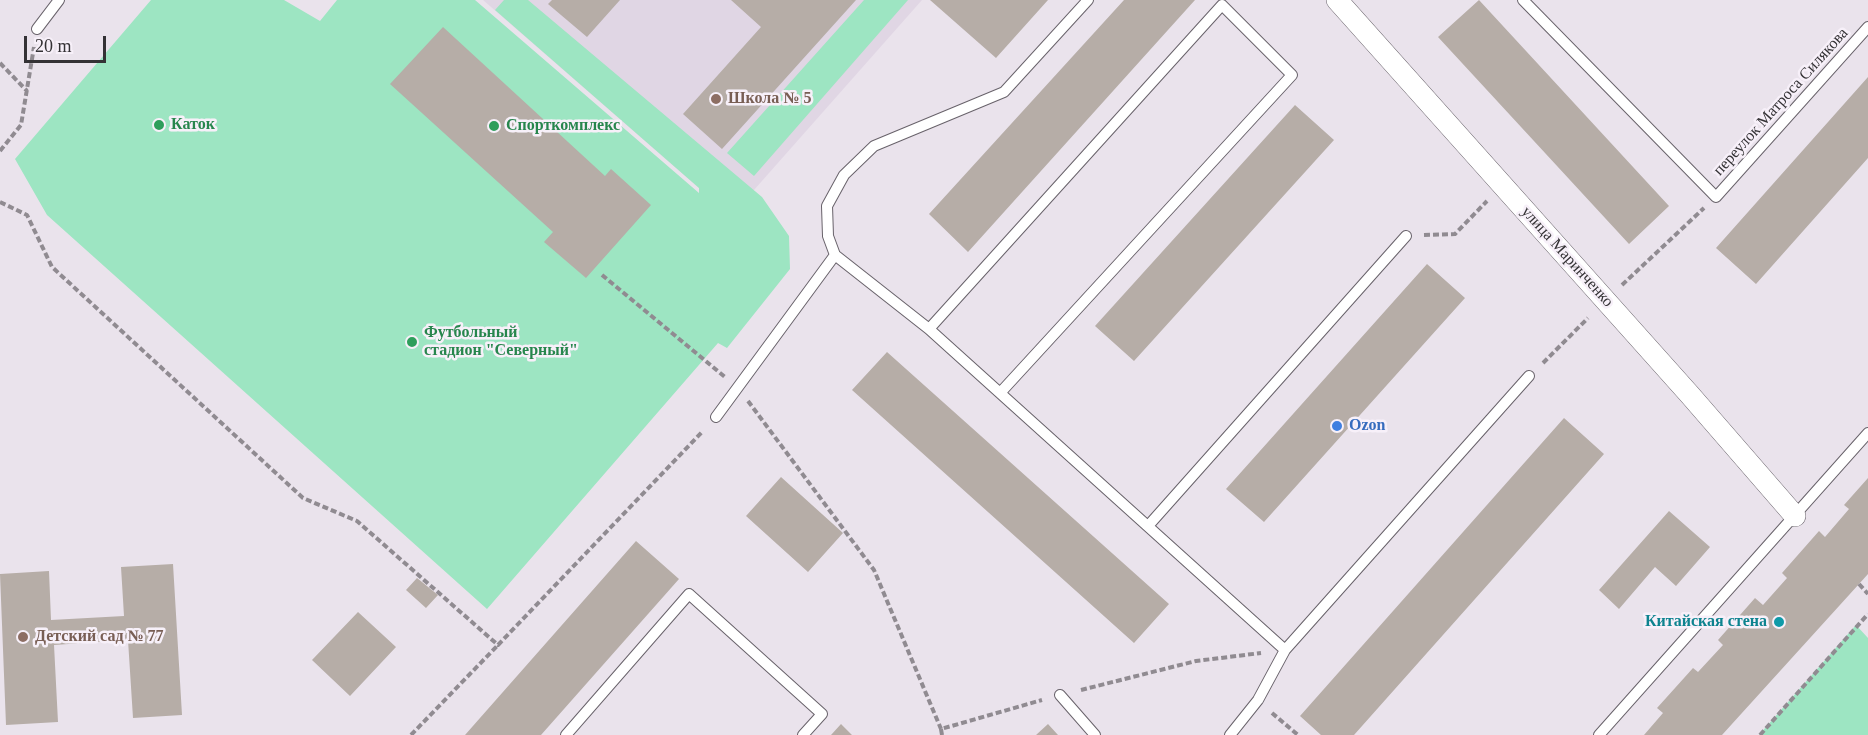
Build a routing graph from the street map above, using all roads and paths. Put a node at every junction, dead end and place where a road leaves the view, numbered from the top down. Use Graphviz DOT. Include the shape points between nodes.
graph roads {
  1 [pos="59,0"];
  2 [pos="1088,0"];
  3 [pos="1336,0"];
  4 [pos="1523,0"];
  5 [pos="1868,27"];
  6 [pos="37,29"];
  7 [pos="0,63"];
  8 [pos="27,91"];
  9 [pos="0,151"];
  10 [pos="0,202"];
  11 [pos="1480,209"];
  12 [pos="1406,236"];
  13 [pos="835,255"];
  14 [pos="602,275"];
  15 [pos="929,329"];
  16 [pos="1529,376"];
  17 [pos="738,388"];
  18 [pos="1000,393"];
  19 [pos="716,417"];
  20 [pos="1868,433"];
  21 [pos="1795,516"];
  22 [pos="1148,526"];
  23 [pos="1859,584"];
  24 [pos="1868,594"];
  25 [pos="1868,614"];
  26 [pos="498,645"];
  27 [pos="1285,650"];
  28 [pos="1060,695"];
  29 [pos="1258,700"];
  30 [pos="941,729"];
  31 [pos="411,735"];
  32 [pos="566,735"];
  33 [pos="804,735"];
  34 [pos="942,735"];
  35 [pos="1095,735"];
  36 [pos="1230,735"];
  37 [pos="1298,735"];
  38 [pos="1599,735"];
  39 [pos="1760,735"];
  1 -- 6 [label="lane"];
  2 -- 13 [label="lane" via="1004,92 874,146 844,175 827,206 828,236"];
  3 -- 21 [label="street, улица Маринченко"];
  4 -- 5 [label="lane, переулок Матроса Силякова" via="1716,197"];
  6 -- 8 [label="path"];
  7 -- 8 [label="path"];
  8 -- 9 [label="path" via="21,125"];
  10 -- 26 [label="path" via="27,215 52,267 303,498 357,521"];
  11 -- 12 [label="path" via="1455,234"];
  12 -- 22 [label="lane"];
  13 -- 15 [label="lane"];
  13 -- 17 [label="lane"];
  14 -- 17 [label="path"];
  15 -- 18 [label="lane"];
  15 -- 18 [label="lane" via="1222,5 1292,75"];
  16 -- 27 [label="lane"];
  17 -- 19 [label="lane"];
  17 -- 30 [label="path" via="874,570"];
  18 -- 22 [label="lane"];
  19 -- 26 [label="path"];
  20 -- 21 [label="lane"];
  21 -- 38 [label="lane"];
  22 -- 27 [label="lane"];
  23 -- 24 [label="path"];
  25 -- 39 [label="path"];
  26 -- 31 [label="path"];
  27 -- 28 [label="path" via="1196,661"];
  27 -- 29 [label="lane"];
  28 -- 30 [label="path"];
  28 -- 35 [label="lane"];
  29 -- 36 [label="lane"];
  29 -- 37 [label="path"];
  30 -- 34 [label="path"];
  32 -- 33 [label="lane" via="689,594 822,714"];
}
